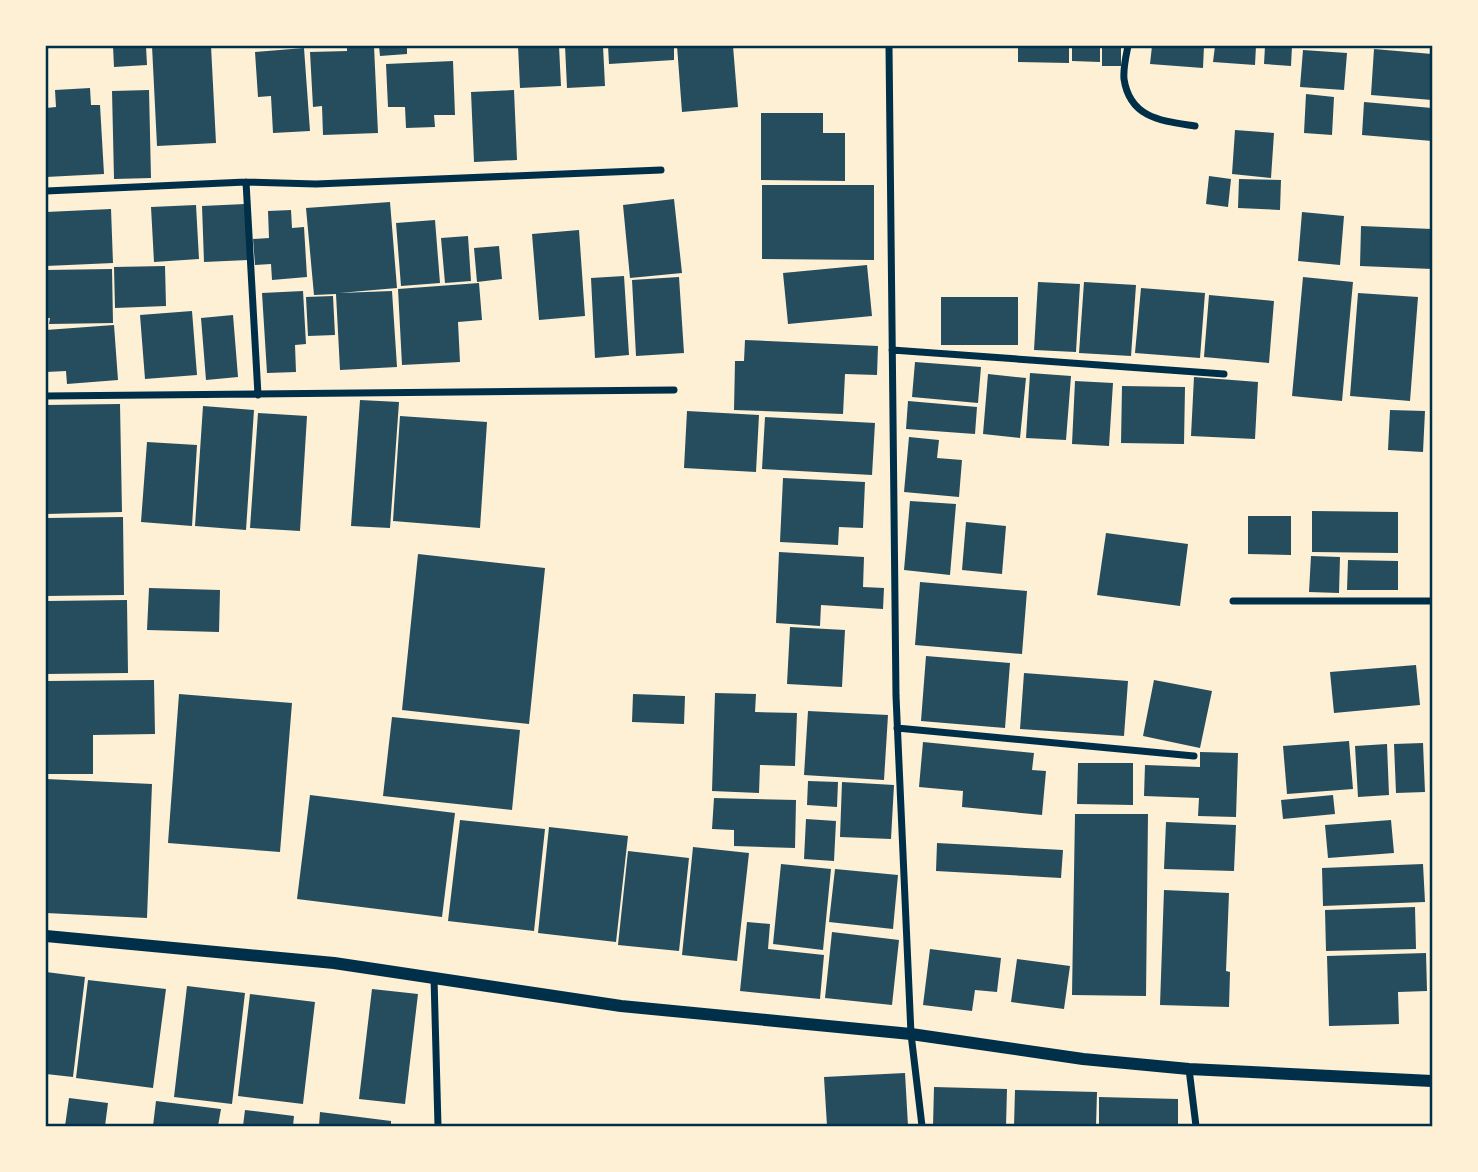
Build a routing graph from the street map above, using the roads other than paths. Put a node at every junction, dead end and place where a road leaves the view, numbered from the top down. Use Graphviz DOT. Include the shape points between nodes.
graph roads {
  1 [pos="889,46"];
  2 [pos="1128,46"];
  3 [pos="1195,126"];
  4 [pos="661,170"];
  5 [pos="246,182"];
  6 [pos="46,191"];
  7 [pos="892,350"];
  8 [pos="1224,374"];
  9 [pos="674,390"];
  10 [pos="258,395"];
  11 [pos="46,396"];
  12 [pos="1233,601"];
  13 [pos="1433,601"];
  14 [pos="897,728"];
  15 [pos="1194,756"];
  16 [pos="46,936"];
  17 [pos="434,978"];
  18 [pos="911,1034"];
  19 [pos="1189,1069"];
  20 [pos="1433,1081"];
  21 [pos="438,1126"];
  22 [pos="922,1126"];
  23 [pos="1196,1126"];
  1 -- 7 [label="street"];
  2 -- 3 [label="street" via="1124,78 1141,112"];
  4 -- 5 [label="street" via="316,184"];
  5 -- 6 [label="street"];
  5 -- 10 [label="street"];
  7 -- 8 [label="street"];
  7 -- 14 [label="street"];
  9 -- 10 [label="street"];
  10 -- 11 [label="street"];
  12 -- 13 [label="street"];
  14 -- 15 [label="street"];
  14 -- 18 [label="street"];
  16 -- 17 [label="street" via="334,963"];
  17 -- 18 [label="street" via="621,1006"];
  17 -- 21 [label="street"];
  18 -- 19 [label="street"];
  18 -- 22 [label="street"];
  19 -- 20 [label="street"];
  19 -- 23 [label="street"];
}
